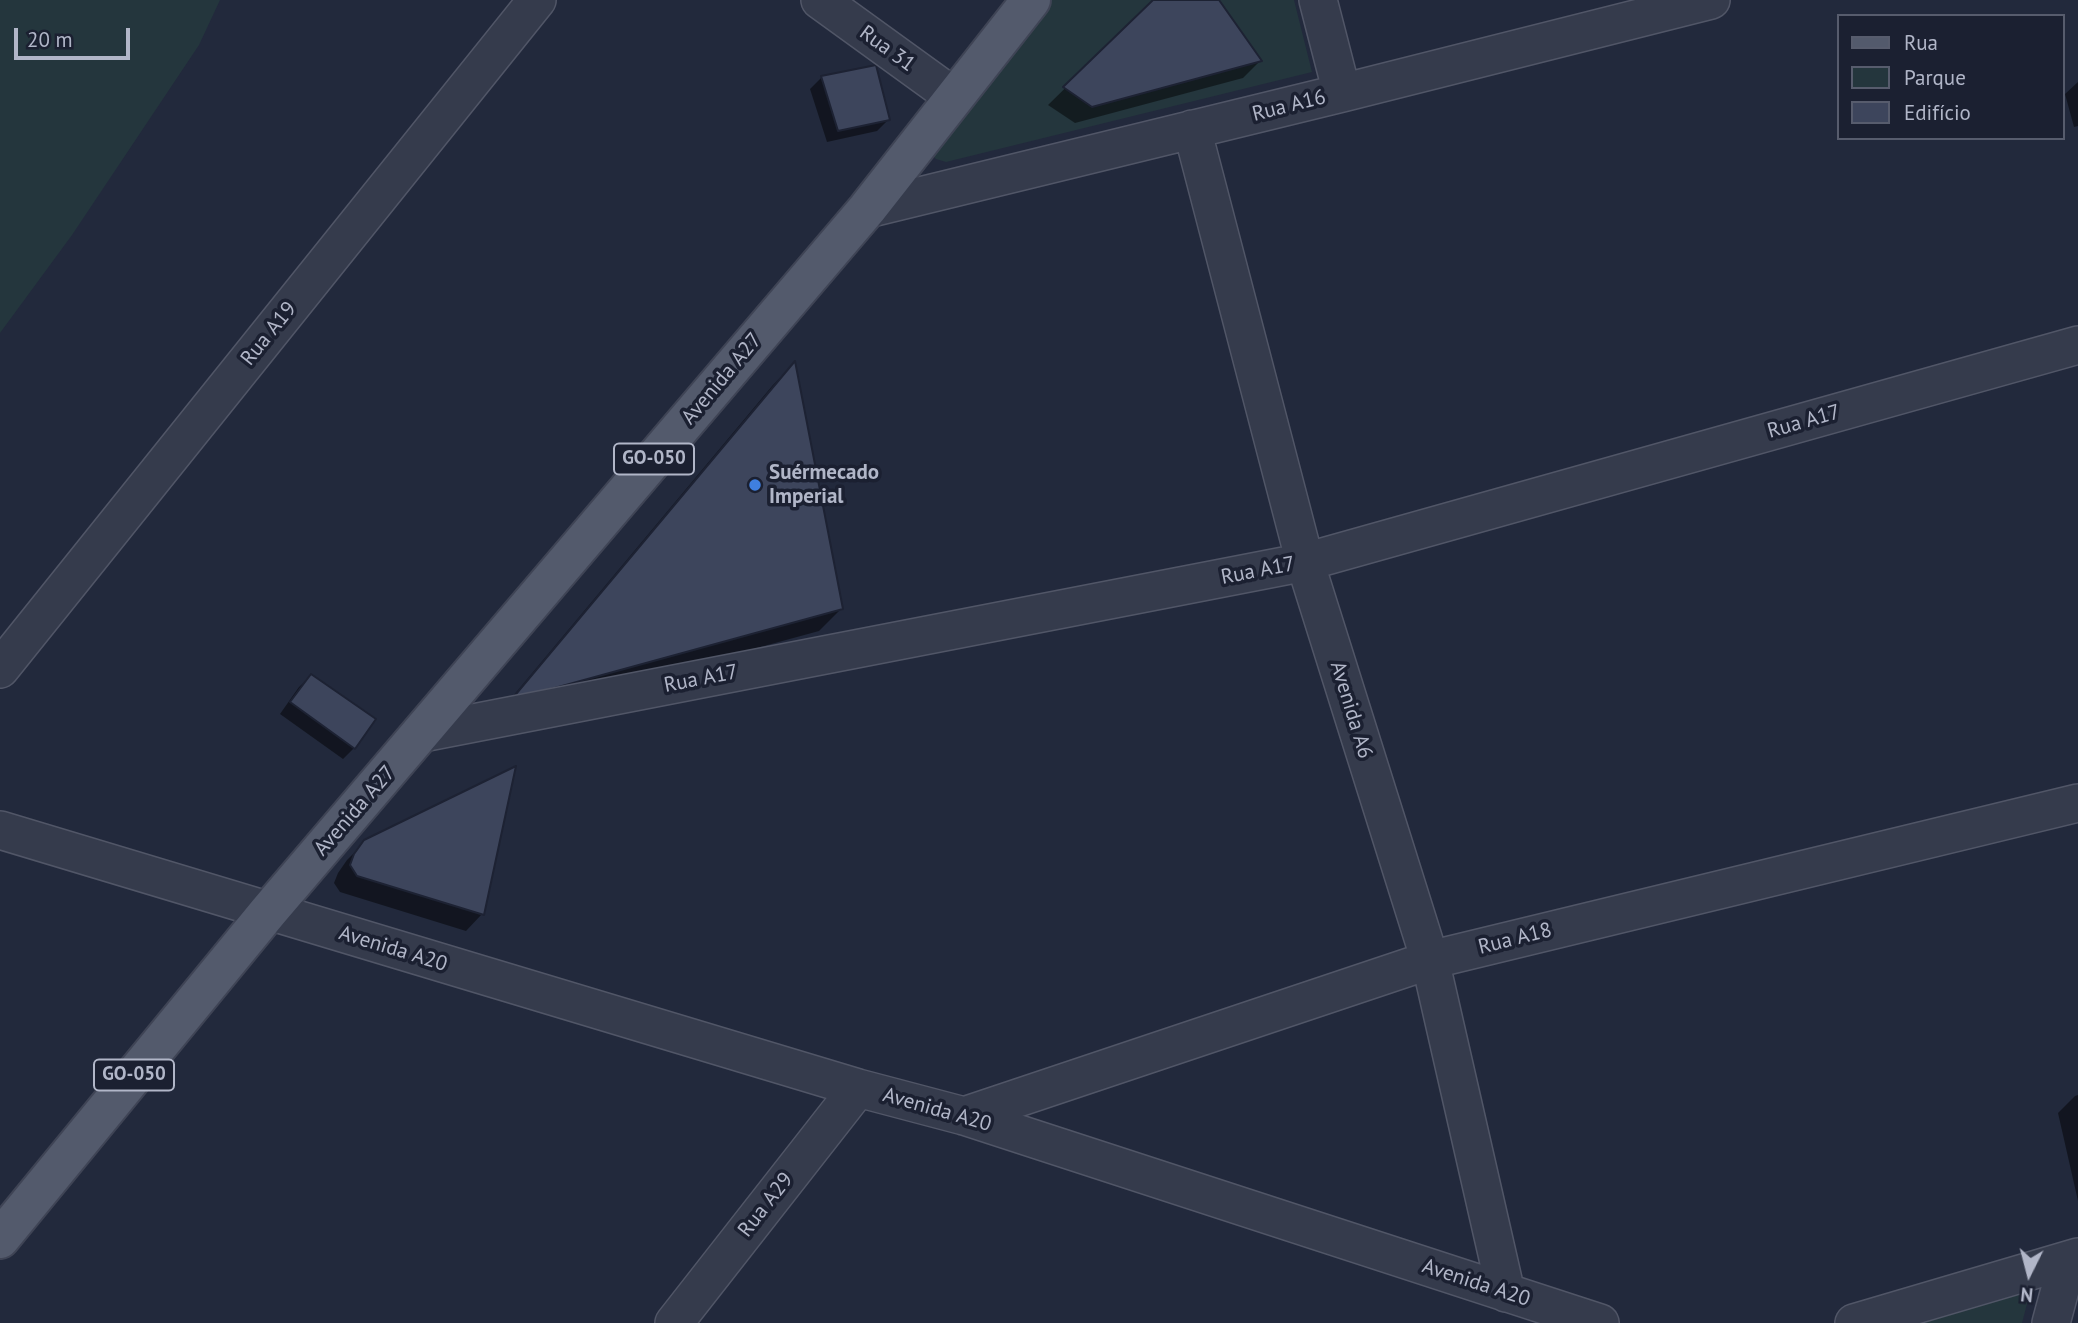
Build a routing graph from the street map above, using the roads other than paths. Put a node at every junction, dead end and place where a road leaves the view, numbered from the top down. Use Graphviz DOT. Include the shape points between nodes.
graph roads {
  1 [pos="537,0"];
  2 [pos="820,0"];
  3 [pos="1031,0"];
  4 [pos="1318,0"];
  5 [pos="1711,0"];
  6 [pos="1342,93"];
  7 [pos="954,97"];
  8 [pos="1192,129"];
  9 [pos="867,209"];
  10 [pos="2078,345"];
  11 [pos="1305,562"];
  12 [pos="0,669"];
  13 [pos="422,733"];
  14 [pos="2078,803"];
  15 [pos="0,830"];
  16 [pos="268,912"];
  17 [pos="1430,960"];
  18 [pos="858,1088"];
  19 [pos="964,1116"];
  20 [pos="0,1239"];
  21 [pos="2073,1259"];
  22 [pos="1506,1293"];
  23 [pos="674,1323"];
  24 [pos="1600,1323"];
  25 [pos="1854,1323"];
  26 [pos="2051,1323"];
  1 -- 12 [label="street, Rua A19"];
  2 -- 7 [label="street, Rua 31"];
  3 -- 7 [label="main road, Avenida A27 / GO-050"];
  4 -- 6 [label="street"];
  5 -- 6 [label="street, Rua A16"];
  6 -- 8 [label="street, Rua A16"];
  7 -- 9 [label="main road, Avenida A27 / GO-050"];
  8 -- 9 [label="street, Rua A16"];
  8 -- 11 [label="street, Avenida A6"];
  9 -- 13 [label="main road, Avenida A27 / GO-050"];
  10 -- 11 [label="street, Rua A17"];
  11 -- 13 [label="street, Rua A17"];
  11 -- 17 [label="street, Avenida A6"];
  13 -- 16 [label="main road, Avenida A27 / GO-050"];
  14 -- 17 [label="street, Rua A18"];
  15 -- 16 [label="street, Avenida A20"];
  16 -- 18 [label="street, Avenida A20"];
  16 -- 20 [label="main road, GO-050"];
  17 -- 19 [label="street, Rua A18"];
  17 -- 22 [label="street, Avenida A6"];
  18 -- 19 [label="street, Avenida A20"];
  18 -- 23 [label="street, Rua A29"];
  19 -- 22 [label="street, Avenida A20"];
  21 -- 25 [label="street"];
  21 -- 26 [label="street"];
  22 -- 24 [label="street, Avenida A20"];
}
